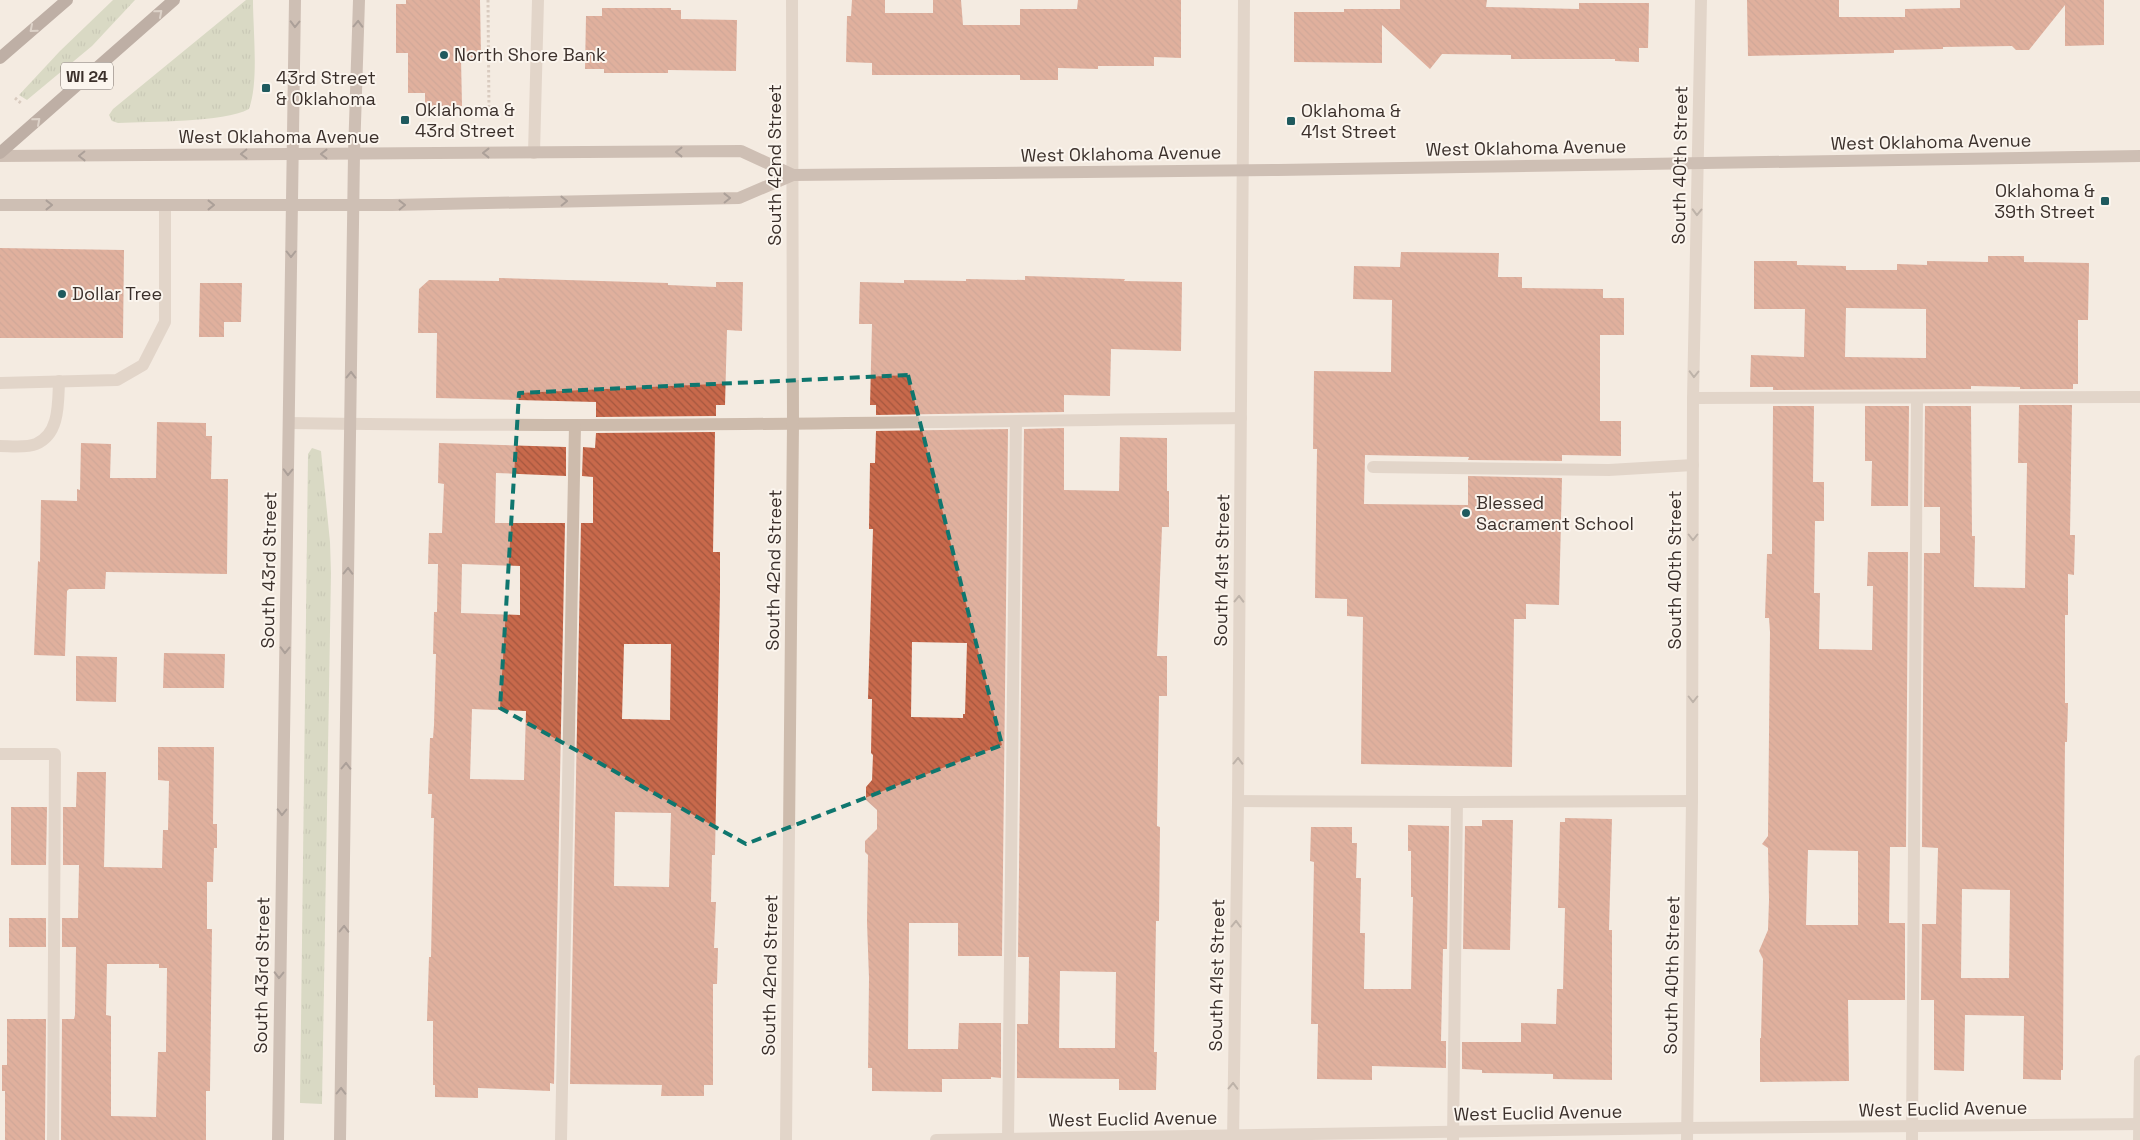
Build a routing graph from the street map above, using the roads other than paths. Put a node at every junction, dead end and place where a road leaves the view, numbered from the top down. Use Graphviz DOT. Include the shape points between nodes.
graph roads {
  1 [pos="67,0"];
  2 [pos="174,0"];
  3 [pos="295,0"];
  4 [pos="359,0"];
  5 [pos="538,0"];
  6 [pos="792,0"];
  7 [pos="1244,0"];
  8 [pos="1701,0"];
  9 [pos="0,58"];
  10 [pos="534,153"];
  11 [pos="293,154"];
  12 [pos="354,154"];
  13 [pos="0,155"];
  14 [pos="2140,156"];
  15 [pos="1698,163"];
  16 [pos="1243,170"];
  17 [pos="793,175"];
  18 [pos="0,205"];
  19 [pos="165,205"];
  20 [pos="293,205"];
  21 [pos="353,205"];
  22 [pos="59,381"];
  23 [pos="0,383"];
  24 [pos="2140,397"];
  25 [pos="1693,398"];
  26 [pos="1917,398"];
  27 [pos="1241,418"];
  28 [pos="1016,421"];
  29 [pos="289,423"];
  30 [pos="350,424"];
  31 [pos="793,424"];
  32 [pos="575,425"];
  33 [pos="0,446"];
  34 [pos="1693,465"];
  35 [pos="1373,467"];
  36 [pos="0,754"];
  37 [pos="1238,801"];
  38 [pos="1692,801"];
  39 [pos="1457,802"];
  40 [pos="2140,1061"];
  41 [pos="2140,1124"];
  42 [pos="1687,1134"];
  43 [pos="1912,1134"];
  44 [pos="1453,1136"];
  45 [pos="1233,1138"];
  46 [pos="1008,1139"];
  47 [pos="52,1140"];
  48 [pos="278,1140"];
  49 [pos="340,1140"];
  50 [pos="561,1140"];
  51 [pos="786,1140"];
  52 [pos="936,1140"];
  53 [pos="2139,1140"];
  1 -- 9 [label="main road, one-way"];
  13 -- 2 [label="main road, WI 24, one-way"];
  3 -- 11 [label="main road, South 43rd Street, one-way"];
  12 -- 4 [label="main road, one-way"];
  5 -- 10 [label="street"];
  6 -- 17 [label="street, South 42nd Street"];
  7 -- 16 [label="street, South 41st Street"];
  8 -- 15 [label="street, South 40th Street"];
  10 -- 12 [label="main road, West Oklahoma Avenue, one-way"];
  17 -- 10 [label="main road, West Oklahoma Avenue, one-way" via="741,152"];
  12 -- 11 [label="main road, West Oklahoma Avenue, one-way"];
  11 -- 13 [label="main road, West Oklahoma Avenue, one-way"];
  11 -- 20 [label="main road, South 43rd Street"];
  12 -- 21 [label="main road"];
  14 -- 15 [label="main road, West Oklahoma Avenue"];
  15 -- 16 [label="main road, West Oklahoma Avenue"];
  15 -- 25 [label="street, South 40th Street, one-way"];
  16 -- 17 [label="main road, West Oklahoma Avenue"];
  16 -- 27 [label="street, South 41st Street"];
  21 -- 17 [label="main road, West Oklahoma Avenue, one-way" via="740,198"];
  17 -- 31 [label="street, South 42nd Street"];
  18 -- 19 [label="main road, West Oklahoma Avenue, one-way"];
  19 -- 20 [label="main road, West Oklahoma Avenue, one-way"];
  19 -- 22 [label="street" via="165,322 143,365 117,380"];
  20 -- 21 [label="main road, West Oklahoma Avenue"];
  20 -- 29 [label="main road, South 43rd Street, one-way"];
  30 -- 21 [label="main road, one-way"];
  22 -- 23 [label="street"];
  22 -- 33 [label="street" via="57,416 48,435 35,445"];
  24 -- 26 [label="street"];
  25 -- 26 [label="street"];
  25 -- 34 [label="street, South 40th Street"];
  26 -- 43 [label="street"];
  27 -- 28 [label="street"];
  37 -- 27 [label="street, South 41st Street, one-way"];
  28 -- 31 [label="street"];
  28 -- 46 [label="street"];
  29 -- 30 [label="street"];
  29 -- 48 [label="main road, South 43rd Street, one-way"];
  30 -- 32 [label="street"];
  49 -- 30 [label="main road, one-way"];
  31 -- 32 [label="street"];
  31 -- 51 [label="street, South 42nd Street"];
  32 -- 50 [label="street"];
  34 -- 35 [label="street" via="1609,470"];
  34 -- 38 [label="street, South 40th Street, one-way"];
  36 -- 47 [label="street" via="55,754"];
  37 -- 39 [label="street"];
  45 -- 37 [label="street, South 41st Street, one-way"];
  38 -- 39 [label="street"];
  38 -- 42 [label="street, South 40th Street"];
  39 -- 44 [label="street"];
  40 -- 41 [label="street"];
  41 -- 43 [label="street, West Euclid Avenue"];
  41 -- 53 [label="street"];
  42 -- 43 [label="street, West Euclid Avenue"];
  42 -- 44 [label="street, West Euclid Avenue"];
  44 -- 45 [label="street, West Euclid Avenue"];
  45 -- 46 [label="street, West Euclid Avenue"];
  46 -- 52 [label="street, West Euclid Avenue"];
}
